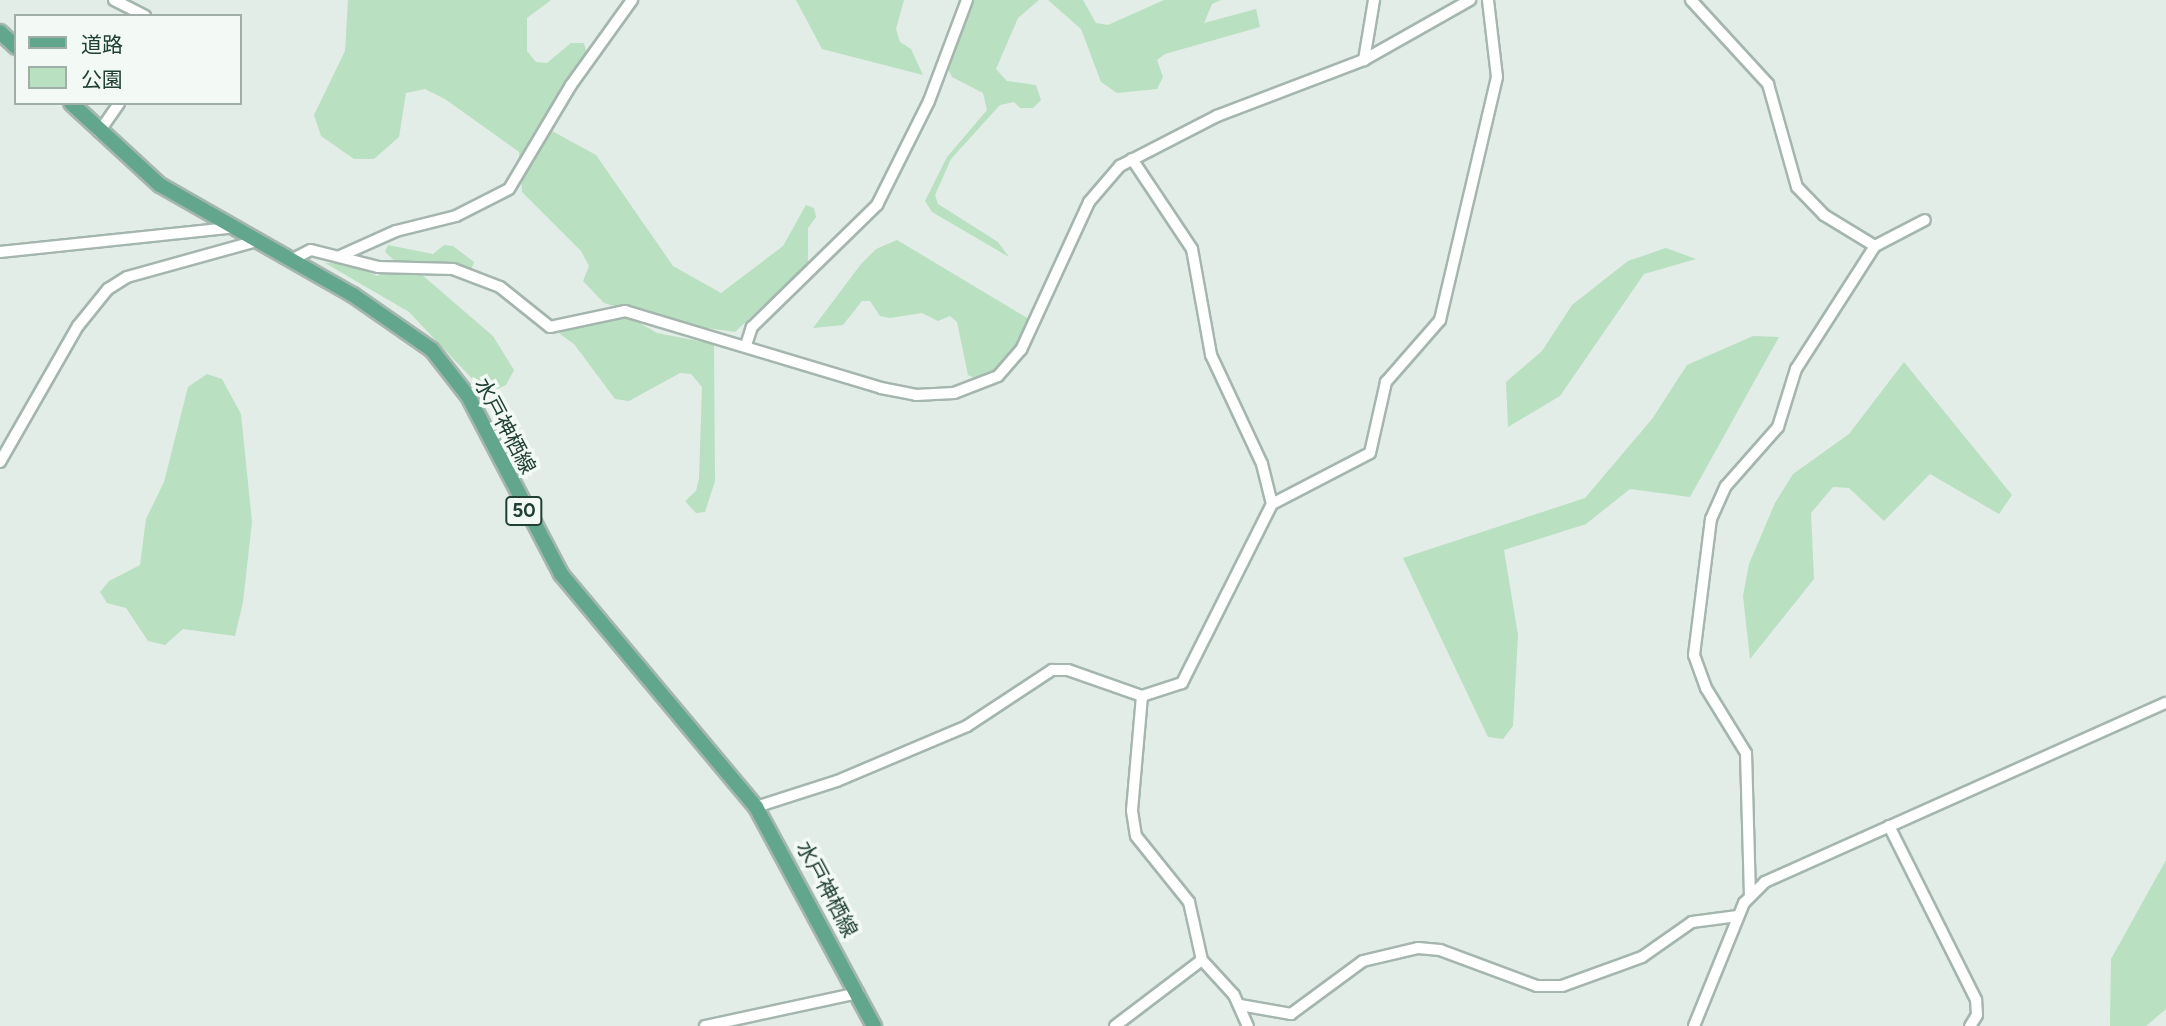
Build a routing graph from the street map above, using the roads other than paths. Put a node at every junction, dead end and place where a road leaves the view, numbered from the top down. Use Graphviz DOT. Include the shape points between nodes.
graph roads {
  1 [pos="114,0"];
  2 [pos="632,0"];
  3 [pos="967,0"];
  4 [pos="1374,0"];
  5 [pos="1471,0"];
  6 [pos="1488,0"];
  7 [pos="1691,0"];
  8 [pos="141,14"];
  9 [pos="0,32"];
  10 [pos="14,45"];
  11 [pos="1364,60"];
  12 [pos="73,105"];
  13 [pos="118,105"];
  14 [pos="99,132"];
  15 [pos="1132,159"];
  16 [pos="1924,220"];
  17 [pos="230,228"];
  18 [pos="257,241"];
  19 [pos="1875,246"];
  20 [pos="0,252"];
  21 [pos="340,256"];
  22 [pos="291,260"];
  23 [pos="746,345"];
  24 [pos="0,462"];
  25 [pos="1272,504"];
  26 [pos="1142,696"];
  27 [pos="2166,703"];
  28 [pos="756,807"];
  29 [pos="1889,826"];
  30 [pos="1749,896"];
  31 [pos="1738,916"];
  32 [pos="1202,960"];
  33 [pos="858,993"];
  34 [pos="1240,1005"];
  35 [pos="705,1026"];
  36 [pos="874,1026"];
  37 [pos="1115,1026"];
  38 [pos="1248,1026"];
  39 [pos="1694,1026"];
  40 [pos="1970,1026"];
  1 -- 8 [label="street"];
  2 -- 21 [label="street" via="570,85 509,189 456,216 396,231"];
  3 -- 23 [label="street" via="929,101 877,205 752,327"];
  4 -- 11 [label="street"];
  5 -- 11 [label="street"];
  6 -- 25 [label="street" via="1497,77 1440,320 1386,382 1370,453"];
  7 -- 19 [label="street" via="1769,84 1797,187 1824,215"];
  9 -- 10 [label="main road"];
  11 -- 15 [label="street" via="1217,117"];
  12 -- 14 [label="main road, 水戸神栖線 / 50"];
  13 -- 14 [label="street"];
  14 -- 17 [label="main road, 水戸神栖線 / 50" via="149,177"];
  15 -- 23 [label="street" via="1103,181 1089,202 1021,350 984,383 954,393 916,394 758,354"];
  15 -- 25 [label="street" via="1192,249 1211,355 1262,464"];
  16 -- 19 [label="street"];
  17 -- 18 [label="main road, 水戸神栖線 / 50"];
  17 -- 20 [label="street"];
  18 -- 22 [label="main road, 水戸神栖線 / 50"];
  18 -- 24 [label="street" via="127,277 108,289 78,326"];
  19 -- 30 [label="street" via="1796,369 1771,438 1726,486 1707,536 1694,655 1706,688 1746,753"];
  21 -- 22 [label="street" via="312,250"];
  21 -- 23 [label="street" via="379,267 453,269 481,276 550,327 625,311"];
  22 -- 28 [label="main road, 水戸神栖線 / 50" via="393,320 446,366 489,435 561,574"];
  25 -- 26 [label="street" via="1182,684"];
  26 -- 28 [label="street" via="1068,670 1052,670 967,726 837,781"];
  26 -- 32 [label="street" via="1132,811 1136,836 1189,902"];
  27 -- 29 [label="street"];
  28 -- 33 [label="main road, 水戸神栖線 / 50"];
  29 -- 30 [label="street" via="1765,882"];
  29 -- 40 [label="street" via="1976,1000 1978,1015"];
  30 -- 31 [label="street"];
  31 -- 34 [label="street" via="1692,922 1642,957 1562,986 1537,986 1440,950 1418,948 1363,961 1291,1014"];
  31 -- 39 [label="street"];
  32 -- 34 [label="street"];
  32 -- 37 [label="street"];
  33 -- 35 [label="street"];
  33 -- 36 [label="main road, 水戸神栖線 / 50"];
  34 -- 38 [label="street"];
}
